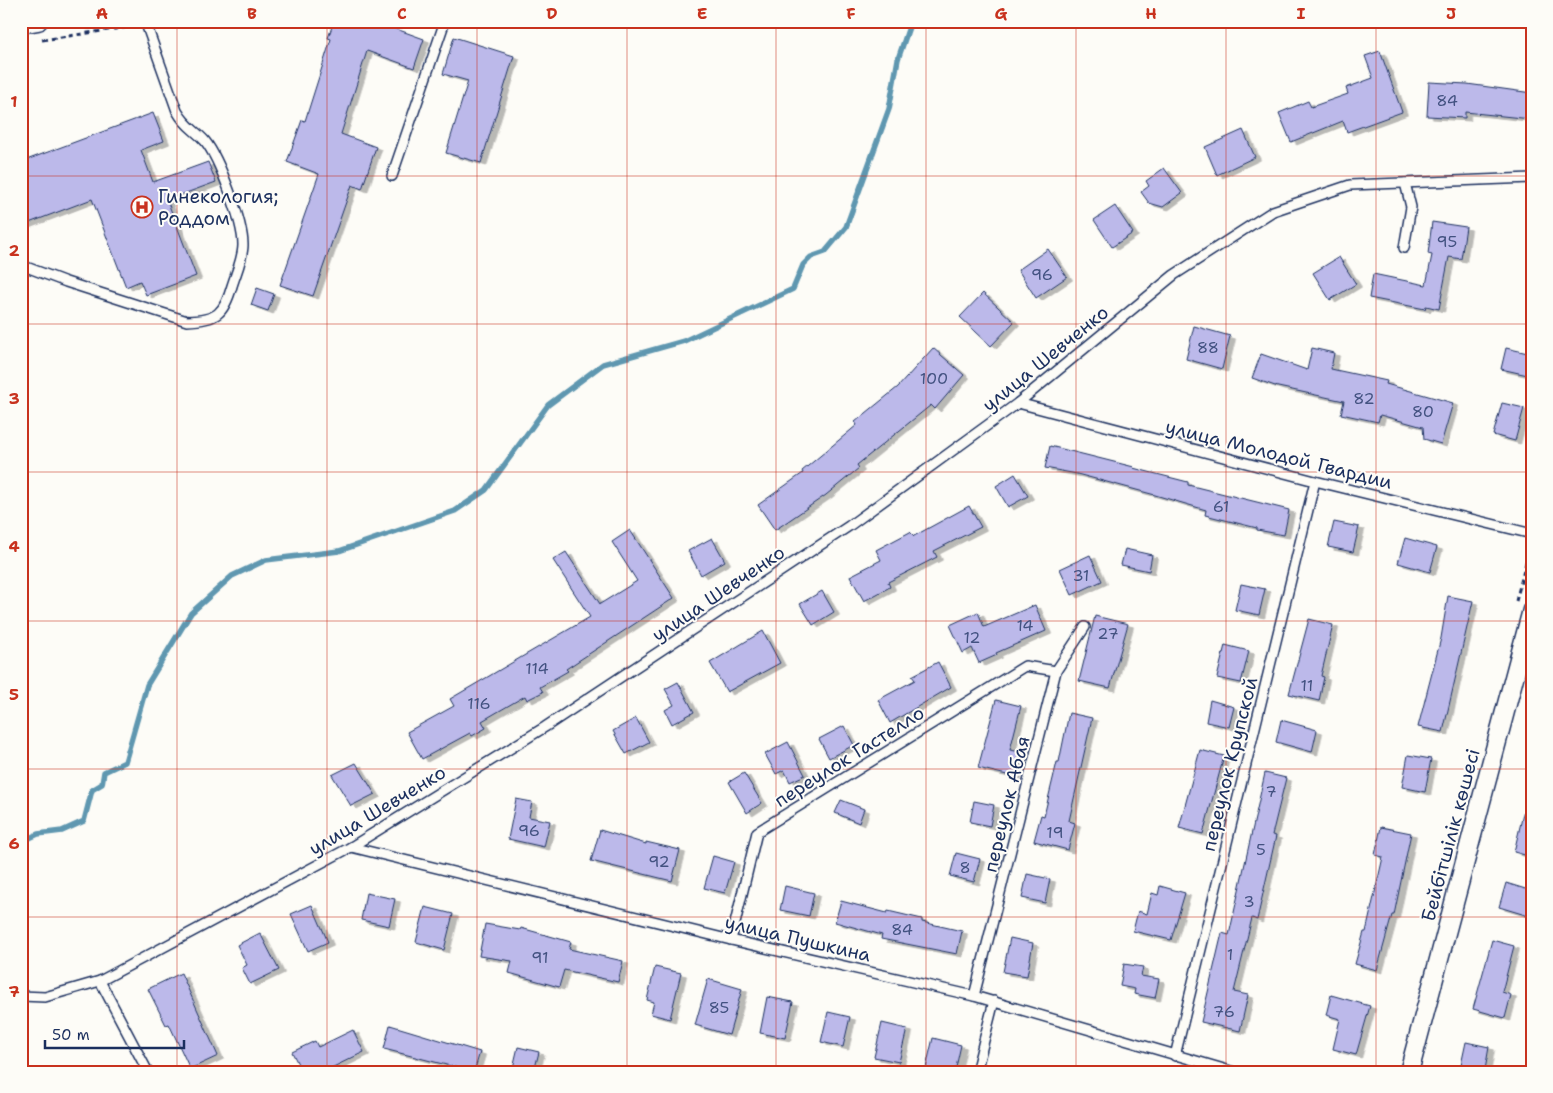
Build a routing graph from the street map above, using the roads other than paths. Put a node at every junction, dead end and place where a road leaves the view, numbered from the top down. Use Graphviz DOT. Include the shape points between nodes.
graph roads {
  1 [pos="38,21"];
  2 [pos="445,21"];
  3 [pos="146,23"];
  4 [pos="21,24"];
  5 [pos="392,176"];
  6 [pos="1532,178"];
  7 [pos="1406,183"];
  8 [pos="1404,248"];
  9 [pos="21,265"];
  10 [pos="1018,403"];
  11 [pos="1315,481"];
  12 [pos="1532,534"];
  13 [pos="1532,610"];
  14 [pos="1085,626"];
  15 [pos="1056,671"];
  16 [pos="351,847"];
  17 [pos="731,940"];
  18 [pos="100,981"];
  19 [pos="21,996"];
  20 [pos="974,996"];
  21 [pos="994,1001"];
  22 [pos="1175,1056"];
  23 [pos="148,1072"];
  24 [pos="976,1072"];
  25 [pos="1234,1072"];
  26 [pos="1409,1072"];
  1 -- 4 [label="street"];
  2 -- 5 [label="lane"];
  3 -- 9 [label="lane" via="177,110 184,124 204,140 213,153 236,212 243,245 226,305 216,317 187,322"];
  6 -- 7 [label="lane, улица Шевченко"];
  7 -- 8 [label="lane" via="1411,207"];
  7 -- 10 [label="lane, улица Шевченко" via="1350,185 1273,211 1174,275"];
  10 -- 11 [label="lane, улица Молодой Гвардии"];
  10 -- 16 [label="lane, улица Шевченко" via="849,526 545,728"];
  11 -- 12 [label="lane, улица Молодой Гвардии"];
  11 -- 22 [label="lane, переулок Крупской"];
  13 -- 26 [label="street, Бейбітшілік көшесі"];
  14 -- 15 [label="lane, переулок Абая"];
  15 -- 17 [label="lane, переулок Гастелло" via="1025,666 758,832"];
  15 -- 20 [label="lane, переулок Абая"];
  16 -- 17 [label="lane, улица Пушкина"];
  16 -- 18 [label="lane, улица Шевченко"];
  17 -- 20 [label="lane, улица Пушкина"];
  18 -- 19 [label="lane, улица Шевченко" via="46,997"];
  18 -- 23 [label="lane"];
  20 -- 21 [label="lane, улица Пушкина"];
  21 -- 22 [label="lane, улица Пушкина"];
  21 -- 24 [label="lane"];
  22 -- 25 [label="lane, улица Пушкина"];
}
